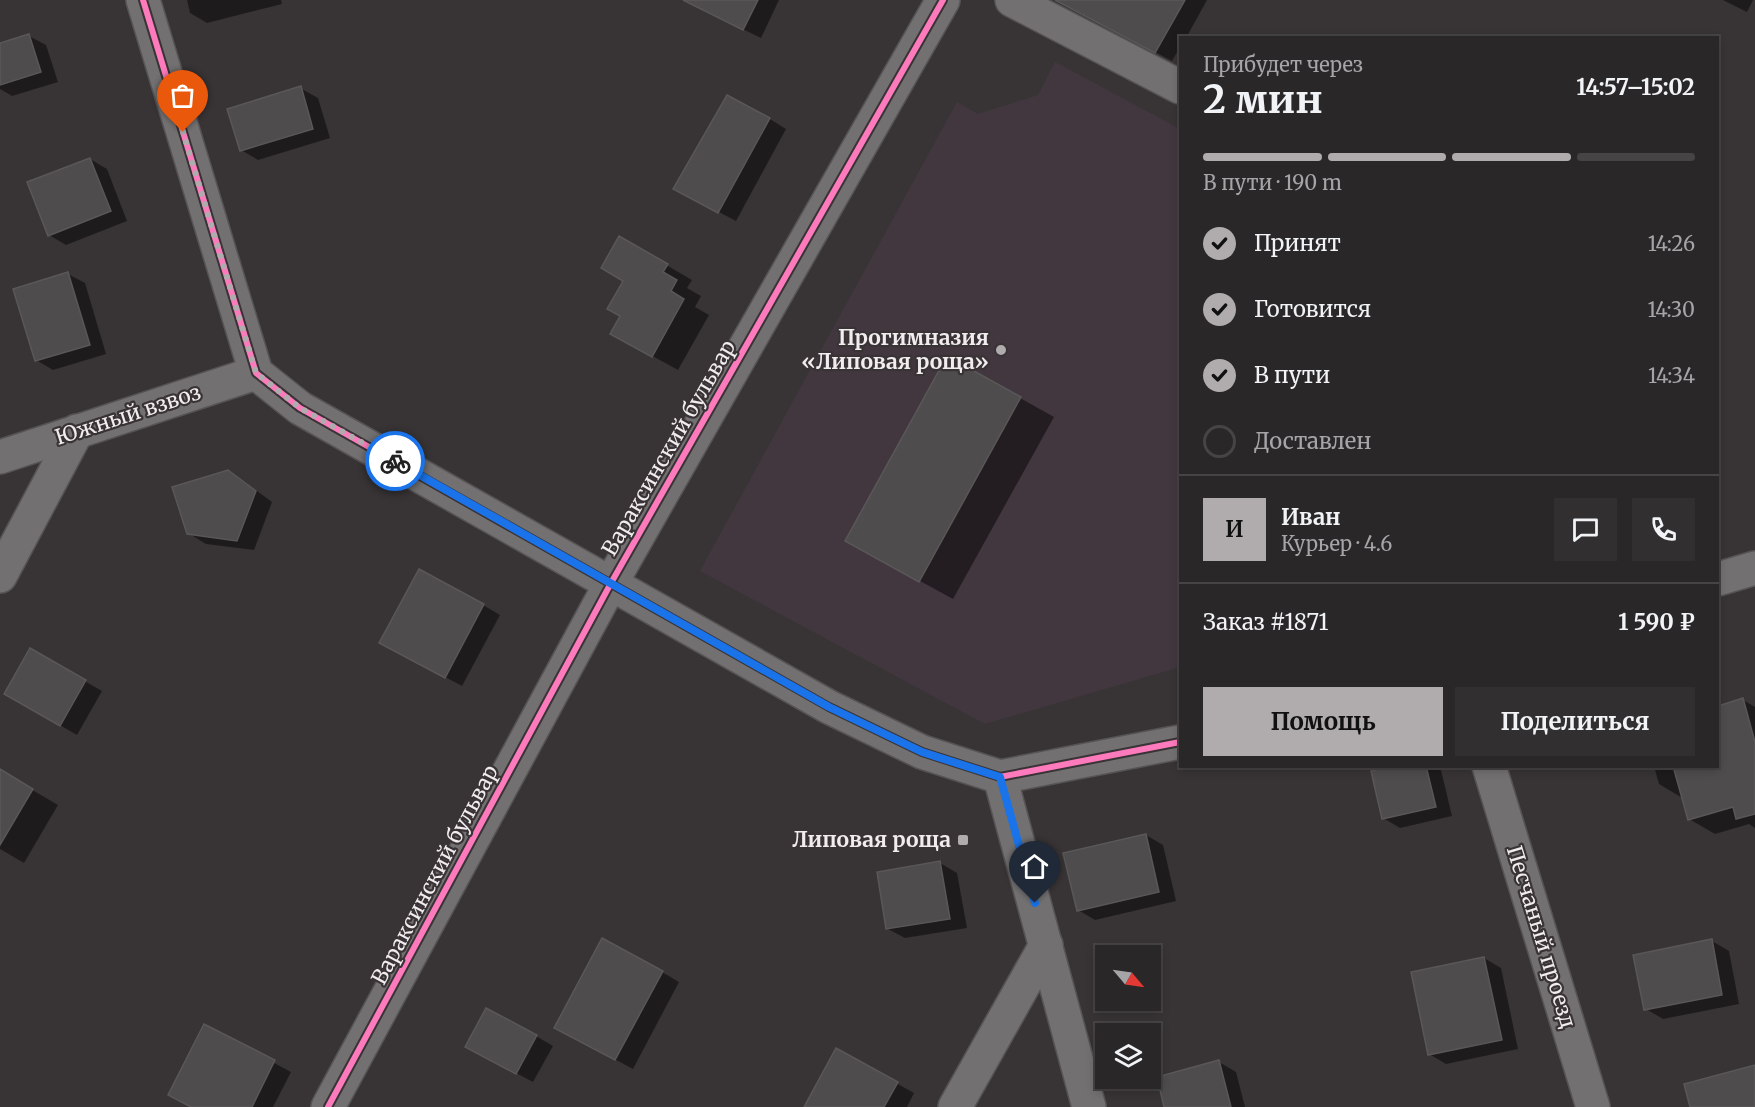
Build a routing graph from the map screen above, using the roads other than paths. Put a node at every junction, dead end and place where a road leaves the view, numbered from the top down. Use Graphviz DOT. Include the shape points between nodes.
graph roads {
  1 [pos="143,0"];
  2 [pos="943,0"];
  3 [pos="1012,0"];
  4 [pos="1179,86"];
  5 [pos="256,373"];
  6 [pos="77,431"];
  7 [pos="0,457"];
  8 [pos="1755,568"];
  9 [pos="0,576"];
  10 [pos="1719,579"];
  11 [pos="611,583"];
  12 [pos="1179,742"];
  13 [pos="1490,768"];
  14 [pos="1000,777"];
  15 [pos="1046,945"];
  16 [pos="328,1107"];
  17 [pos="955,1107"];
  18 [pos="1089,1107"];
  19 [pos="1593,1107"];
  1 -- 5 [label="street"];
  2 -- 11 [label="street, Вараксинский бульвар"];
  3 -- 4 [label="street"];
  5 -- 6 [label="street, Южный взвоз"];
  5 -- 11 [label="street" via="300,408"];
  6 -- 7 [label="street, Южный взвоз"];
  6 -- 9 [label="street"];
  8 -- 10 [label="street"];
  11 -- 14 [label="street" via="829,707 922,752"];
  11 -- 16 [label="street, Вараксинский бульвар"];
  12 -- 14 [label="street"];
  13 -- 19 [label="street, Песчаный проезд"];
  14 -- 15 [label="street"];
  15 -- 17 [label="street"];
  15 -- 18 [label="street"];
}
